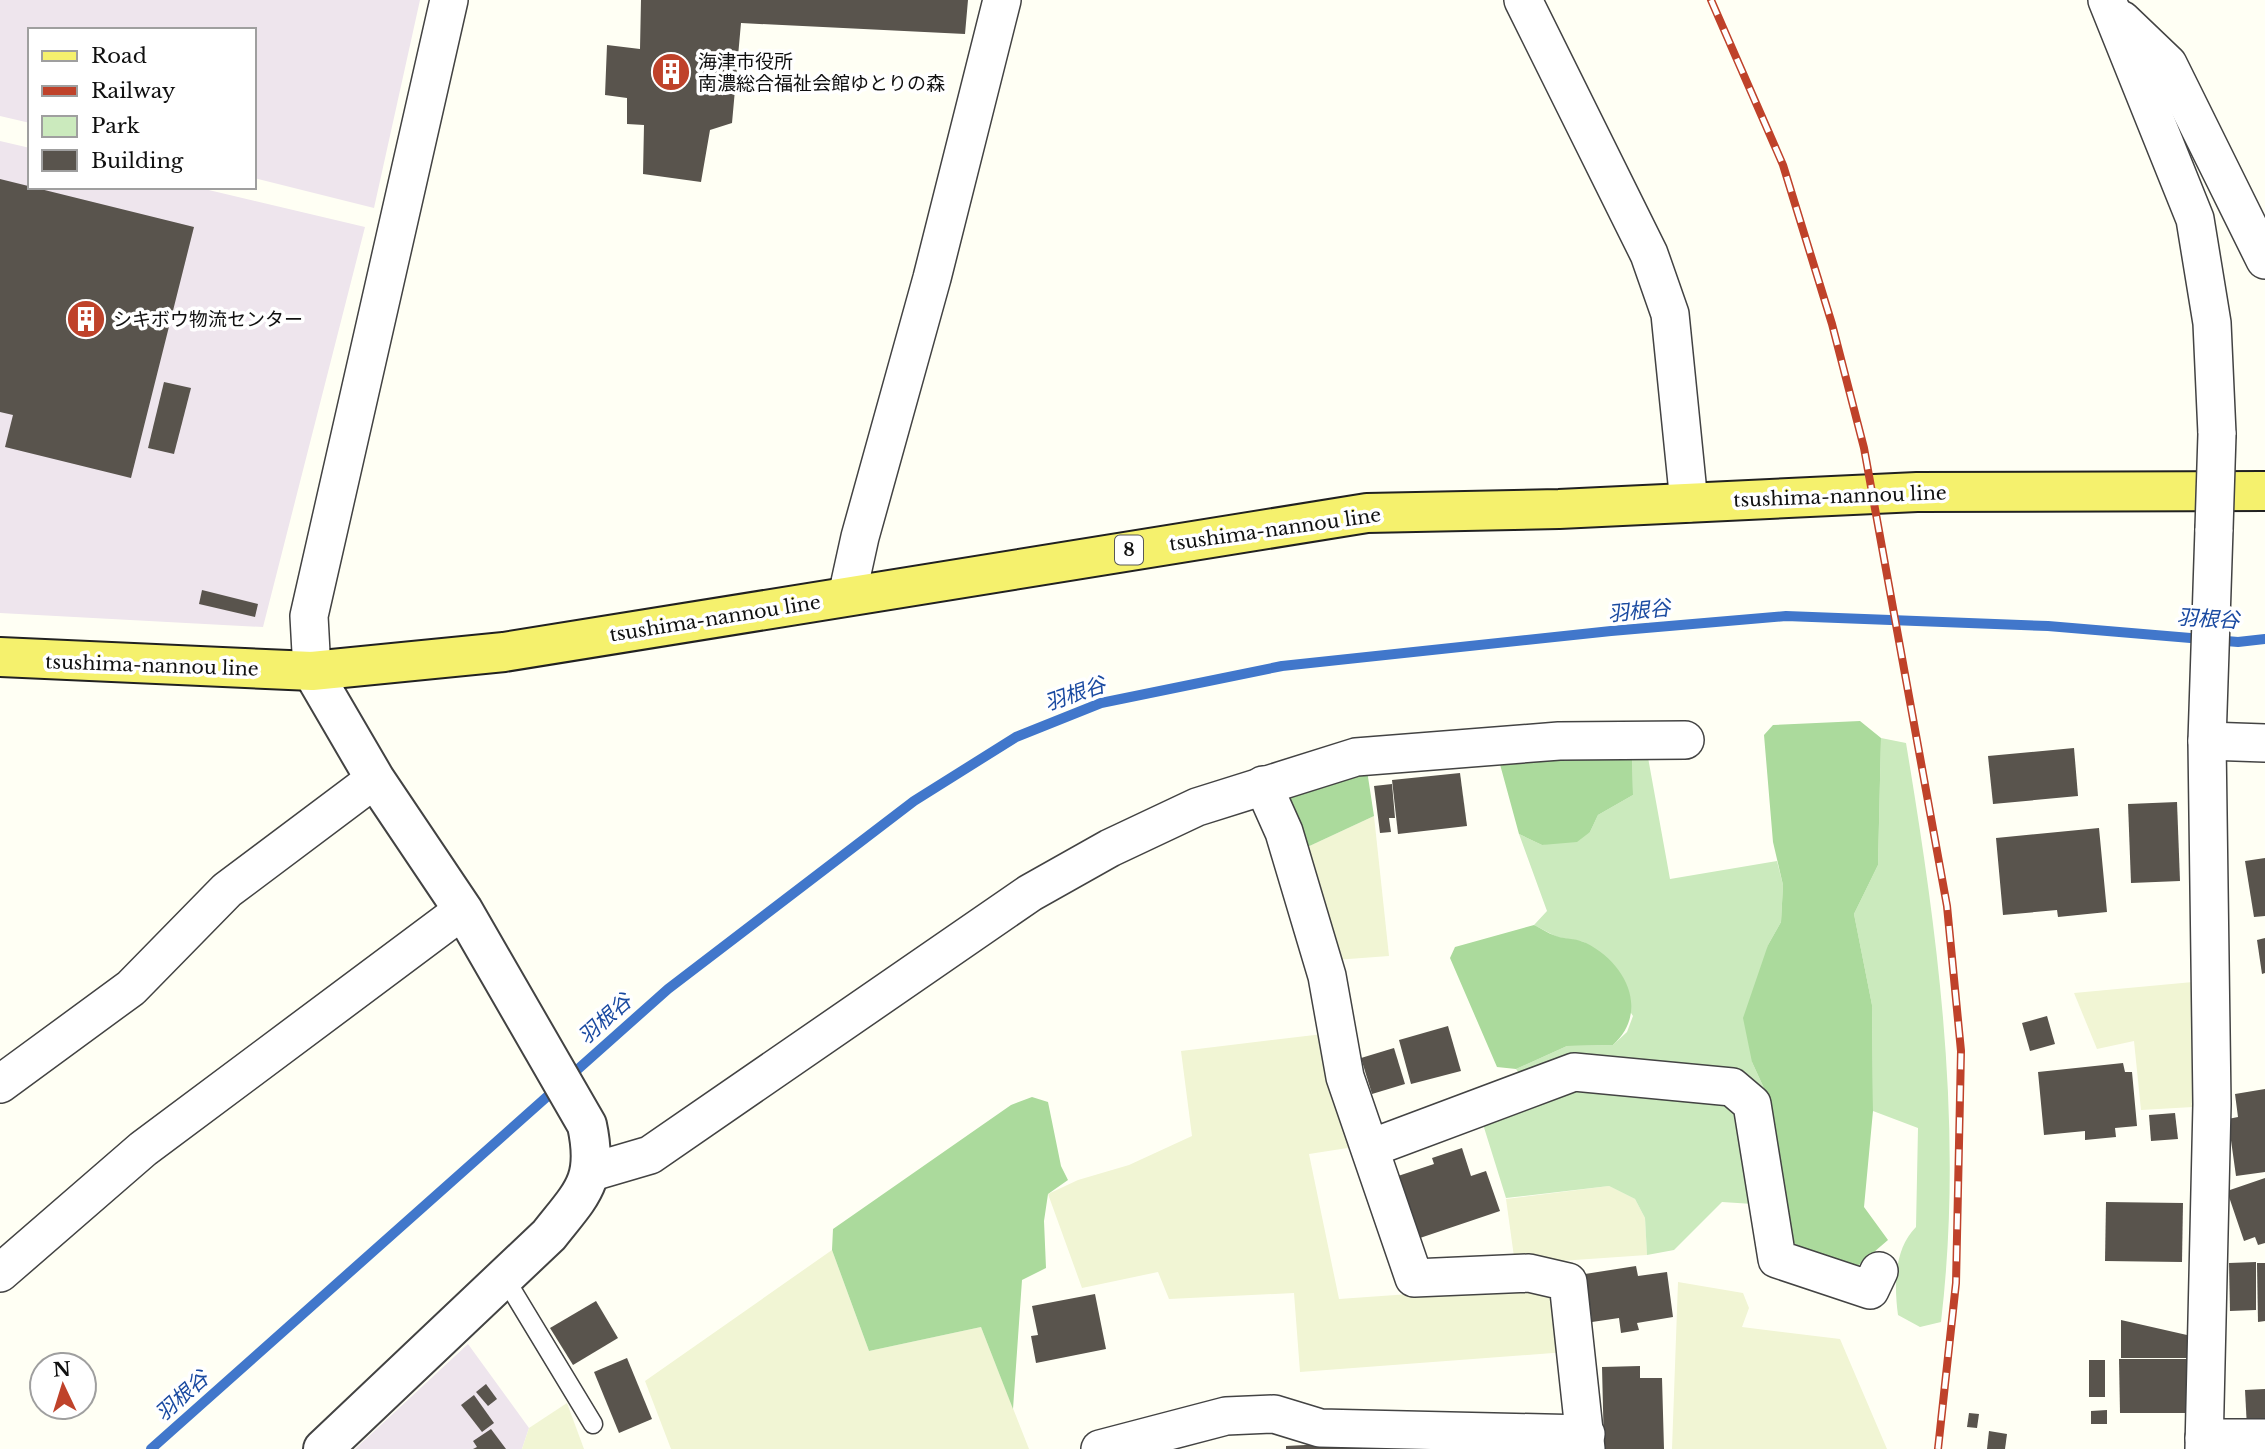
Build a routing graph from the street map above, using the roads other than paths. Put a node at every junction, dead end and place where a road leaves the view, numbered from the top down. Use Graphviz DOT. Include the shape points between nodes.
graph roads {
  1 [pos="449,0"];
  2 [pos="1002,0"];
  3 [pos="1523,0"];
  4 [pos="2117,4"];
  5 [pos="2265,260"];
  6 [pos="2265,491"];
  7 [pos="1689,503"];
  8 [pos="847,596"];
  9 [pos="0,657"];
  10 [pos="312,671"];
  11 [pos="2208,725"];
  12 [pos="1685,740"];
  13 [pos="2265,743"];
  14 [pos="375,779"];
  15 [pos="1263,785"];
  16 [pos="463,910"];
  17 [pos="0,1084"];
  18 [pos="1371,1148"];
  19 [pos="592,1172"];
  20 [pos="1878,1271"];
  21 [pos="0,1273"];
  22 [pos="504,1277"];
  23 [pos="593,1424"];
  24 [pos="2265,1438"];
  25 [pos="1586,1442"];
  26 [pos="2204,1444"];
  27 [pos="323,1449"];
  28 [pos="1100,1449"];
  1 -- 10 [label="street" via="309,615"];
  2 -- 8 [label="street"];
  3 -- 7 [label="street" via="1649,254 1670,314"];
  4 -- 5 [label="street" via="2168,64"];
  4 -- 11 [label="street, bridge" via="2195,219 2212,323 2217,434"];
  6 -- 7 [label="main road, tsushima-nannou line / 8" via="1917,492"];
  7 -- 8 [label="main road, tsushima-nannou line / 8" via="1367,513"];
  8 -- 10 [label="main road, tsushima-nannou line / 8" via="504,652"];
  9 -- 10 [label="main road, tsushima-nannou line / 8"];
  10 -- 14 [label="street"];
  11 -- 13 [label="street"];
  11 -- 26 [label="street" via="2212,1104"];
  12 -- 15 [label="street" via="1559,741 1356,757"];
  14 -- 16 [label="street"];
  14 -- 17 [label="street" via="227,890 131,988"];
  15 -- 18 [label="street" via="1284,832 1327,976 1345,1077"];
  15 -- 19 [label="street" via="1197,807 1030,892 650,1155"];
  16 -- 19 [label="street" via="587,1125"];
  16 -- 21 [label="street" via="143,1149"];
  18 -- 20 [label="street" via="1574,1072 1732,1087 1752,1104 1777,1259 1870,1290"];
  18 -- 25 [label="street" via="1414,1278 1529,1273 1569,1282"];
  19 -- 22 [label="street" via="580,1197 549,1235"];
  22 -- 23 [label="lane"];
  22 -- 27 [label="street"];
  24 -- 26 [label="street"];
  25 -- 28 [label="street" via="1320,1429 1274,1413 1226,1416"];
}
